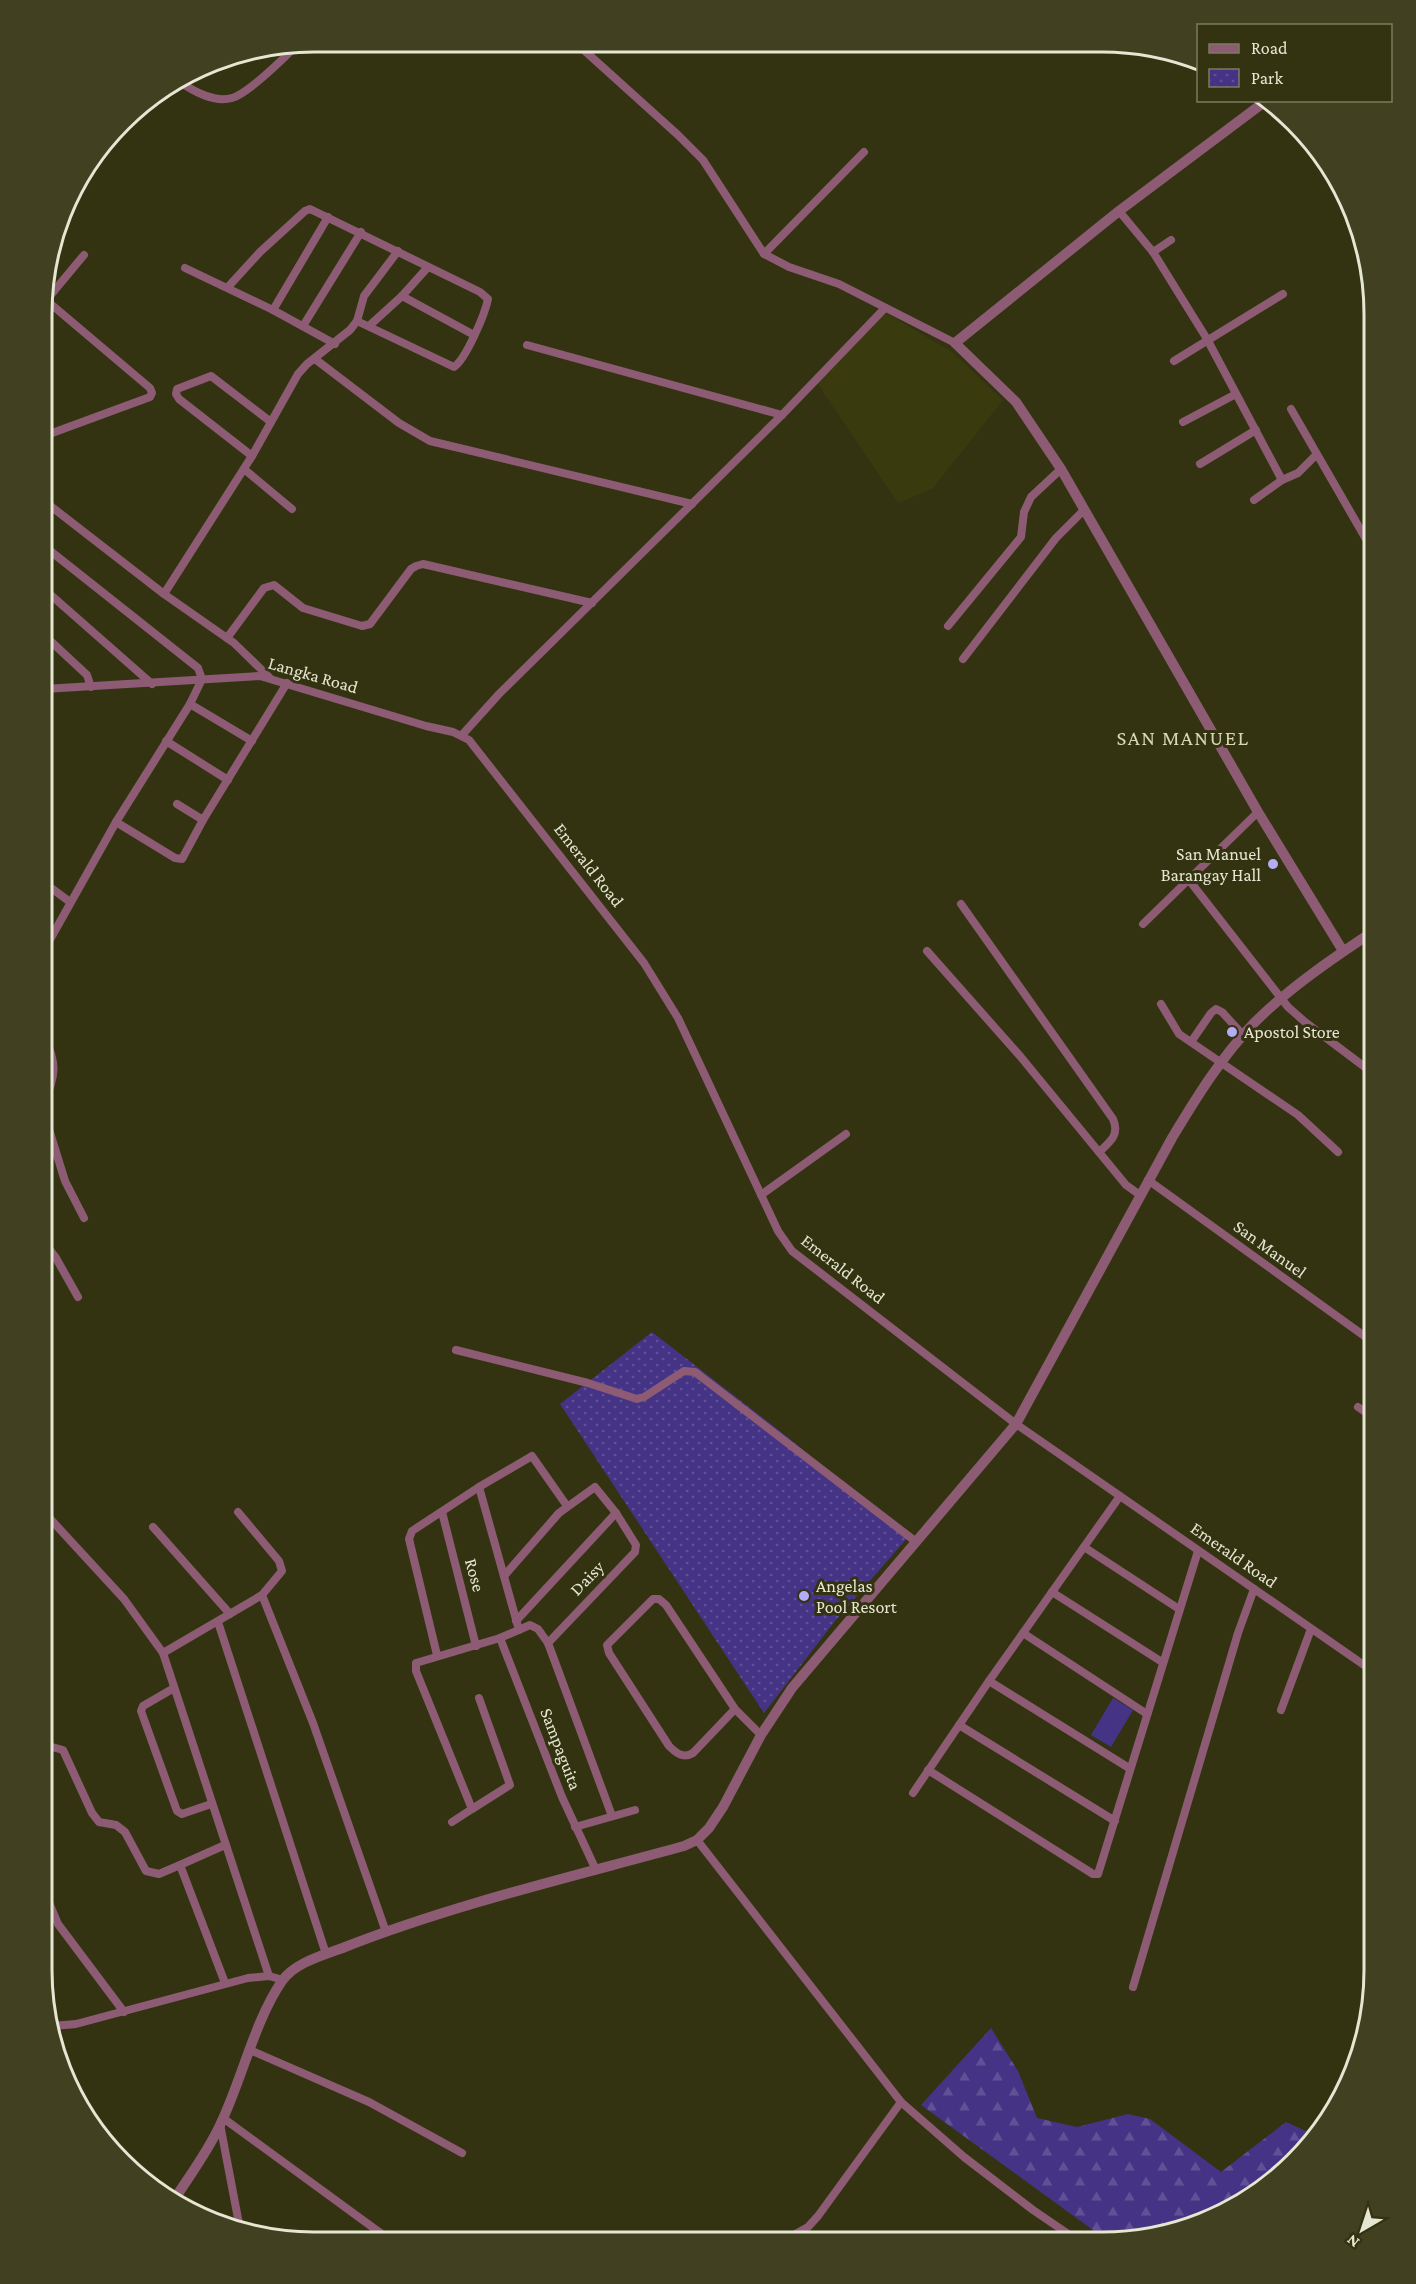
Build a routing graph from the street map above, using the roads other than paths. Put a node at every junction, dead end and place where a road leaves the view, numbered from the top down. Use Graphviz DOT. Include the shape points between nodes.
graph roads {
  1 [pos="586,52"];
  2 [pos="286,54"];
  3 [pos="188,86"];
  4 [pos="1259,106"];
  5 [pos="864,152"];
  6 [pos="1119,211"];
  7 [pos="328,217"];
  8 [pos="361,232"];
  9 [pos="1171,240"];
  10 [pos="398,251"];
  11 [pos="1153,252"];
  12 [pos="764,254"];
  13 [pos="84,255"];
  14 [pos="428,267"];
  15 [pos="185,268"];
  16 [pos="228,287"];
  17 [pos="54,291"];
  18 [pos="1283,294"];
  19 [pos="402,296"];
  20 [pos="52,308"];
  21 [pos="885,308"];
  22 [pos="273,310"];
  23 [pos="357,321"];
  24 [pos="303,326"];
  25 [pos="369,326"];
  26 [pos="474,335"];
  27 [pos="1207,339"];
  28 [pos="955,343"];
  29 [pos="335,344"];
  30 [pos="526,345"];
  31 [pos="315,359"];
  32 [pos="1174,361"];
  33 [pos="1236,393"];
  34 [pos="1291,409"];
  35 [pos="782,416"];
  36 [pos="271,422"];
  37 [pos="1183,422"];
  38 [pos="1256,430"];
  39 [pos="52,433"];
  40 [pos="1316,455"];
  41 [pos="252,456"];
  42 [pos="1200,464"];
  43 [pos="244,469"];
  44 [pos="1062,469"];
  45 [pos="1282,480"];
  46 [pos="1254,500"];
  47 [pos="692,504"];
  48 [pos="52,507"];
  49 [pos="292,509"];
  50 [pos="1084,510"];
  51 [pos="1364,536"];
  52 [pos="52,552"];
  53 [pos="164,594"];
  54 [pos="52,596"];
  55 [pos="592,603"];
  56 [pos="948,626"];
  57 [pos="227,638"];
  58 [pos="52,644"];
  59 [pos="963,659"];
  60 [pos="270,678"];
  61 [pos="202,679"];
  62 [pos="287,683"];
  63 [pos="152,684"];
  64 [pos="91,687"];
  65 [pos="52,689"];
  66 [pos="190,704"];
  67 [pos="462,735"];
  68 [pos="166,741"];
  69 [pos="252,741"];
  70 [pos="228,780"];
  71 [pos="177,804"];
  72 [pos="1258,813"];
  73 [pos="203,820"];
  74 [pos="116,822"];
  75 [pos="1190,880"];
  76 [pos="52,888"];
  77 [pos="70,902"];
  78 [pos="961,904"];
  79 [pos="1143,924"];
  80 [pos="52,935"];
  81 [pos="1364,937"];
  82 [pos="927,951"];
  83 [pos="1343,951"];
  84 [pos="1281,999"];
  85 [pos="1161,1004"];
  86 [pos="1243,1035"];
  87 [pos="1191,1042"];
  88 [pos="52,1054"];
  89 [pos="1222,1063"];
  90 [pos="1364,1066"];
  91 [pos="52,1085"];
  92 [pos="846,1134"];
  93 [pos="52,1138"];
  94 [pos="1099,1152"];
  95 [pos="1338,1152"];
  96 [pos="1148,1180"];
  97 [pos="761,1195"];
  98 [pos="1140,1196"];
  99 [pos="84,1218"];
  100 [pos="52,1253"];
  101 [pos="78,1298"];
  102 [pos="1364,1336"];
  103 [pos="456,1350"];
  104 [pos="1358,1407"];
  105 [pos="1364,1411"];
  106 [pos="1016,1424"];
  107 [pos="479,1487"];
  108 [pos="1120,1496"];
  109 [pos="567,1506"];
  110 [pos="238,1512"];
  111 [pos="441,1512"];
  112 [pos="616,1513"];
  113 [pos="52,1521"];
  114 [pos="153,1527"];
  115 [pos="915,1541"];
  116 [pos="1084,1547"];
  117 [pos="1198,1551"];
  118 [pos="504,1576"];
  119 [pos="1254,1589"];
  120 [pos="1052,1592"];
  121 [pos="262,1595"];
  122 [pos="1179,1609"];
  123 [pos="230,1614"];
  124 [pos="218,1622"];
  125 [pos="518,1626"];
  126 [pos="1311,1629"];
  127 [pos="1023,1633"];
  128 [pos="500,1638"];
  129 [pos="548,1643"];
  130 [pos="476,1646"];
  131 [pos="163,1653"];
  132 [pos="437,1655"];
  133 [pos="1162,1662"];
  134 [pos="1364,1665"];
  135 [pos="989,1681"];
  136 [pos="174,1688"];
  137 [pos="479,1698"];
  138 [pos="735,1709"];
  139 [pos="1281,1710"];
  140 [pos="1146,1714"];
  141 [pos="959,1725"];
  142 [pos="761,1735"];
  143 [pos="52,1747"];
  144 [pos="1129,1768"];
  145 [pos="928,1770"];
  146 [pos="913,1793"];
  147 [pos="211,1804"];
  148 [pos="472,1809"];
  149 [pos="635,1810"];
  150 [pos="612,1816"];
  151 [pos="1115,1821"];
  152 [pos="452,1822"];
  153 [pos="575,1827"];
  154 [pos="697,1840"];
  155 [pos="225,1845"];
  156 [pos="180,1865"];
  157 [pos="596,1870"];
  158 [pos="52,1910"];
  159 [pos="386,1932"];
  160 [pos="326,1954"];
  161 [pos="269,1976"];
  162 [pos="283,1980"];
  163 [pos="225,1983"];
  164 [pos="1133,1987"];
  165 [pos="124,2012"];
  166 [pos="59,2025"];
  167 [pos="250,2050"];
  168 [pos="902,2102"];
  169 [pos="222,2121"];
  170 [pos="462,2153"];
  171 [pos="178,2193"];
  172 [pos="239,2221"];
  173 [pos="379,2232"];
  174 [pos="799,2232"];
  175 [pos="1065,2232"];
  1 -- 12 [label="street" via="703,160"];
  2 -- 3 [label="street" via="231,99 216,98"];
  4 -- 6 [label="street"];
  5 -- 12 [label="street"];
  6 -- 11 [label="street"];
  6 -- 28 [label="street"];
  7 -- 8 [label="street"];
  7 -- 16 [label="street" via="305,211"];
  7 -- 22 [label="street"];
  8 -- 10 [label="street"];
  8 -- 24 [label="street"];
  9 -- 11 [label="street"];
  10 -- 14 [label="street"];
  10 -- 23 [label="street" via="364,296"];
  11 -- 27 [label="street"];
  12 -- 21 [label="street" via="839,284"];
  13 -- 17 [label="street"];
  14 -- 19 [label="street"];
  14 -- 26 [label="street" via="486,297 488,302"];
  15 -- 16 [label="street"];
  16 -- 22 [label="street"];
  18 -- 27 [label="street"];
  19 -- 25 [label="street"];
  19 -- 26 [label="street"];
  20 -- 39 [label="street" via="152,393"];
  21 -- 28 [label="street"];
  21 -- 35 [label="street"];
  22 -- 24 [label="street"];
  23 -- 25 [label="street"];
  23 -- 29 [label="street"];
  24 -- 29 [label="street"];
  25 -- 26 [label="street" via="450,367 458,364"];
  27 -- 32 [label="street"];
  27 -- 33 [label="street"];
  28 -- 44 [label="street" via="1016,402"];
  29 -- 31 [label="street"];
  30 -- 35 [label="street"];
  31 -- 36 [label="street" via="302,368"];
  31 -- 47 [label="street" via="399,423 430,441"];
  33 -- 37 [label="street"];
  33 -- 38 [label="street"];
  34 -- 40 [label="street"];
  35 -- 47 [label="street"];
  36 -- 41 [label="street"];
  36 -- 41 [label="street" via="211,376 177,389 179,399"];
  38 -- 42 [label="street"];
  38 -- 45 [label="street"];
  40 -- 45 [label="street" via="1298,473"];
  40 -- 51 [label="street"];
  41 -- 43 [label="street"];
  43 -- 49 [label="street"];
  43 -- 53 [label="street"];
  44 -- 50 [label="street"];
  44 -- 56 [label="street" via="1031,497 1024,512 1021,537"];
  45 -- 46 [label="street"];
  47 -- 55 [label="street"];
  48 -- 53 [label="street"];
  50 -- 59 [label="street" via="1056,538"];
  50 -- 72 [label="street"];
  52 -- 61 [label="street" via="198,668"];
  53 -- 57 [label="street"];
  54 -- 63 [label="street"];
  55 -- 57 [label="street" via="423,564 411,569 370,624 362,626 303,608 274,585 264,588"];
  55 -- 67 [label="street"];
  57 -- 60 [label="street"];
  58 -- 64 [label="street" via="87,675"];
  60 -- 61 [label="street, Langka Road" via="252,675"];
  60 -- 62 [label="street, Langka Road"];
  61 -- 63 [label="street, Langka Road"];
  61 -- 66 [label="street"];
  62 -- 67 [label="street, Langka Road"];
  62 -- 69 [label="street"];
  63 -- 64 [label="street, Langka Road"];
  64 -- 65 [label="street, Langka Road"];
  66 -- 68 [label="street"];
  66 -- 69 [label="street"];
  67 -- 97 [label="street, Emerald Road" via="474,744 658,984 685,1032"];
  68 -- 70 [label="street"];
  68 -- 74 [label="street"];
  69 -- 70 [label="street"];
  70 -- 73 [label="street"];
  71 -- 73 [label="street"];
  72 -- 75 [label="street"];
  72 -- 83 [label="street"];
  73 -- 74 [label="street" via="179,859"];
  74 -- 77 [label="street"];
  75 -- 79 [label="street"];
  75 -- 84 [label="street"];
  76 -- 77 [label="street"];
  77 -- 80 [label="street"];
  78 -- 94 [label="street" via="1113,1119 1115,1135"];
  81 -- 83 [label="street"];
  82 -- 94 [label="street"];
  83 -- 84 [label="street"];
  84 -- 86 [label="street"];
  84 -- 90 [label="street"];
  85 -- 87 [label="street" via="1175,1029"];
  86 -- 87 [label="street" via="1216,1009"];
  86 -- 89 [label="street"];
  87 -- 89 [label="street"];
  88 -- 91 [label="street"];
  89 -- 95 [label="street" via="1298,1115"];
  89 -- 96 [label="street"];
  92 -- 97 [label="street"];
  93 -- 99 [label="street" via="65,1181"];
  94 -- 98 [label="street"];
  96 -- 98 [label="street"];
  96 -- 102 [label="street, San Manuel"];
  97 -- 106 [label="street, Emerald Road" via="792,1251"];
  98 -- 106 [label="street"];
  100 -- 101 [label="street"];
  103 -- 115 [label="street" via="638,1399 684,1371 694,1372"];
  104 -- 105 [label="street"];
  106 -- 108 [label="street, Emerald Road"];
  106 -- 115 [label="street"];
  107 -- 109 [label="street" via="532,1456"];
  107 -- 111 [label="street"];
  107 -- 118 [label="street"];
  108 -- 116 [label="street"];
  108 -- 117 [label="street, Emerald Road"];
  109 -- 112 [label="street, Daisy" via="595,1487"];
  109 -- 118 [label="street, Daisy"];
  110 -- 121 [label="street" via="282,1566"];
  111 -- 130 [label="street, Rose"];
  111 -- 132 [label="street" via="412,1531 409,1539"];
  112 -- 125 [label="street"];
  112 -- 129 [label="street, Daisy" via="636,1545 635,1552"];
  113 -- 131 [label="street" via="124,1599"];
  114 -- 123 [label="street"];
  115 -- 142 [label="street" via="792,1689"];
  116 -- 120 [label="street"];
  116 -- 122 [label="street"];
  117 -- 119 [label="street, Emerald Road"];
  117 -- 122 [label="street"];
  118 -- 125 [label="street"];
  119 -- 126 [label="street, Emerald Road"];
  119 -- 164 [label="street"];
  120 -- 127 [label="street"];
  120 -- 133 [label="street"];
  121 -- 123 [label="street"];
  121 -- 159 [label="street" via="313,1722"];
  122 -- 133 [label="street"];
  123 -- 124 [label="street"];
  124 -- 131 [label="street"];
  124 -- 160 [label="street"];
  125 -- 128 [label="street"];
  125 -- 129 [label="street" via="532,1624"];
  126 -- 134 [label="street, Emerald Road"];
  126 -- 139 [label="street"];
  127 -- 135 [label="street"];
  127 -- 140 [label="street"];
  128 -- 130 [label="street"];
  128 -- 153 [label="street, Sampaguita"];
  129 -- 150 [label="street"];
  130 -- 132 [label="street"];
  131 -- 136 [label="street"];
  132 -- 148 [label="street" via="416,1663 416,1671"];
  133 -- 140 [label="street"];
  135 -- 141 [label="street"];
  135 -- 144 [label="street"];
  136 -- 147 [label="street"];
  136 -- 147 [label="street" via="141,1711 179,1814"];
  137 -- 148 [label="street" via="510,1785"];
  138 -- 138 [label="street" via="659,1599 653,1599 606,1645 669,1746 680,1754 693,1753"];
  138 -- 142 [label="street"];
  140 -- 144 [label="street"];
  141 -- 145 [label="street"];
  141 -- 151 [label="street"];
  142 -- 154 [label="street" via="723,1807"];
  143 -- 156 [label="street" via="63,1750 92,1813 99,1822 116,1825 125,1832 146,1871 159,1874"];
  144 -- 151 [label="street"];
  145 -- 146 [label="street"];
  145 -- 151 [label="street" via="1094,1875 1099,1872"];
  147 -- 155 [label="street"];
  148 -- 152 [label="street"];
  149 -- 150 [label="street"];
  150 -- 153 [label="street"];
  153 -- 157 [label="street, Sampaguita"];
  154 -- 157 [label="street"];
  154 -- 168 [label="street"];
  155 -- 156 [label="street"];
  155 -- 161 [label="street"];
  156 -- 163 [label="street"];
  157 -- 159 [label="street"];
  158 -- 165 [label="street" via="58,1924"];
  159 -- 160 [label="street"];
  160 -- 162 [label="street" via="297,1968"];
  161 -- 162 [label="street"];
  161 -- 163 [label="street"];
  162 -- 167 [label="street"];
  163 -- 165 [label="street"];
  165 -- 166 [label="street"];
  167 -- 169 [label="street"];
  167 -- 170 [label="street" via="369,2102"];
  168 -- 174 [label="street" via="818,2216"];
  168 -- 175 [label="street" via="964,2157"];
  169 -- 171 [label="street"];
  169 -- 172 [label="street"];
  169 -- 173 [label="street"];
}
